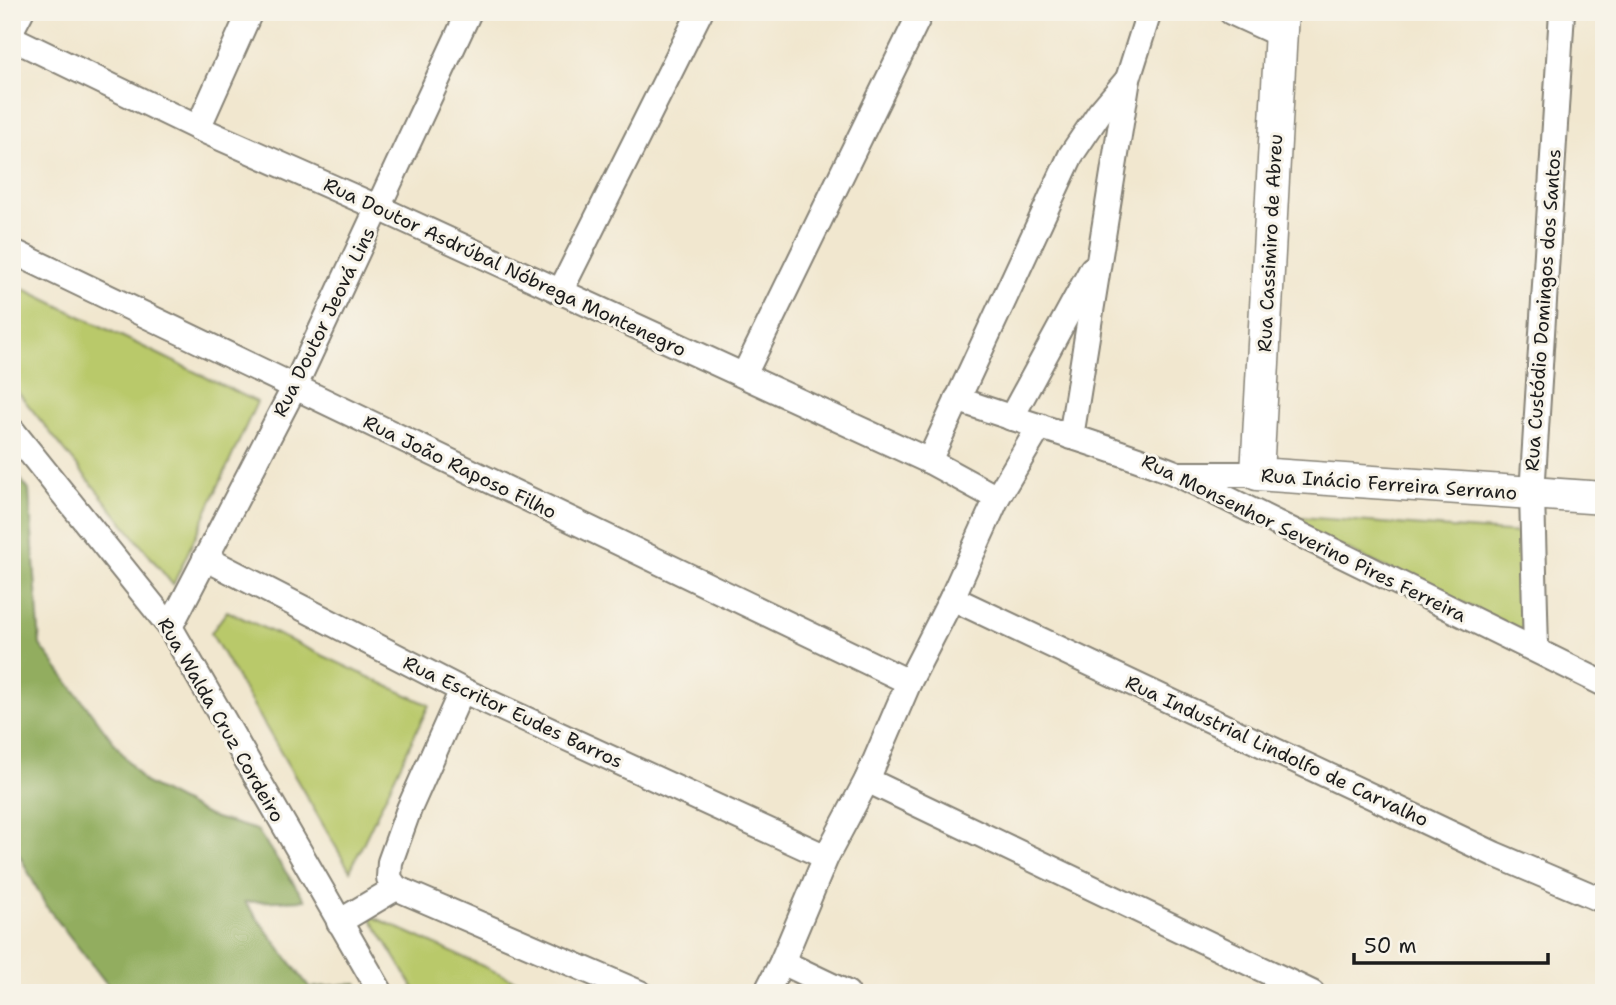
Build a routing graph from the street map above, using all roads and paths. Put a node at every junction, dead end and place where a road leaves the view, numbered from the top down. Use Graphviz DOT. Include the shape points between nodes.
graph roads {
  1 [pos="20,12"];
  2 [pos="250,12"];
  3 [pos="469,12"];
  4 [pos="699,12"];
  5 [pos="921,12"];
  6 [pos="1149,12"];
  7 [pos="1231,12"];
  8 [pos="1562,12"];
  9 [pos="1282,24"];
  10 [pos="12,29"];
  11 [pos="12,38"];
  12 [pos="1129,79"];
  13 [pos="198,128"];
  14 [pos="379,208"];
  15 [pos="12,251"];
  16 [pos="1101,253"];
  17 [pos="560,292"];
  18 [pos="744,375"];
  19 [pos="294,387"];
  20 [pos="957,398"];
  21 [pos="1012,418"];
  22 [pos="1040,426"];
  23 [pos="12,430"];
  24 [pos="1071,437"];
  25 [pos="929,461"];
  26 [pos="1175,473"];
  27 [pos="1256,474"];
  28 [pos="1532,494"];
  29 [pos="997,498"];
  30 [pos="1604,498"];
  31 [pos="205,558"];
  32 [pos="952,598"];
  33 [pos="170,627"];
  34 [pos="1536,649"];
  35 [pos="909,681"];
  36 [pos="1604,684"];
  37 [pos="462,690"];
  38 [pos="867,780"];
  39 [pos="826,856"];
  40 [pos="396,888"];
  41 [pos="1604,901"];
  42 [pos="338,922"];
  43 [pos="782,962"];
  44 [pos="381,993"];
  45 [pos="640,993"];
  46 [pos="766,993"];
  47 [pos="847,993"];
  48 [pos="1312,993"];
  1 -- 10 [label="street"];
  2 -- 13 [label="street"];
  3 -- 14 [label="street, Rua Doutor Jeová Lins"];
  4 -- 17 [label="street"];
  5 -- 18 [label="street"];
  6 -- 12 [label="street"];
  7 -- 9 [label="street"];
  8 -- 28 [label="street, Rua Custódio Domingos dos Santos"];
  9 -- 27 [label="street, Rua Cassimiro de Abreu"];
  11 -- 13 [label="street, Rua Doutor Asdrúbal Nóbrega Montenegro"];
  12 -- 16 [label="street"];
  12 -- 20 [label="street" via="1071,155"];
  13 -- 14 [label="street, Rua Doutor Asdrúbal Nóbrega Montenegro"];
  14 -- 17 [label="street, Rua Doutor Asdrúbal Nóbrega Montenegro"];
  14 -- 19 [label="street, Rua Doutor Jeová Lins"];
  15 -- 19 [label="street, Rua João Raposo Filho"];
  16 -- 21 [label="street"];
  16 -- 24 [label="street"];
  17 -- 18 [label="street, Rua Doutor Asdrúbal Nóbrega Montenegro"];
  18 -- 25 [label="street, Rua Doutor Asdrúbal Nóbrega Montenegro"];
  19 -- 31 [label="street, Rua Doutor Jeová Lins"];
  19 -- 35 [label="street, Rua João Raposo Filho"];
  20 -- 21 [label="street, Rua Monsenhor Severino Pires Ferreira"];
  20 -- 25 [label="street"];
  21 -- 22 [label="street, Rua Monsenhor Severino Pires Ferreira"];
  22 -- 24 [label="street, Rua Monsenhor Severino Pires Ferreira"];
  22 -- 29 [label="street"];
  23 -- 33 [label="street, Rua Walda Cruz Cordeiro"];
  24 -- 26 [label="street, Rua Monsenhor Severino Pires Ferreira"];
  25 -- 29 [label="street, Rua Doutor Asdrúbal Nóbrega Montenegro"];
  26 -- 27 [label="street, Rua Inácio Ferreira Serrano"];
  26 -- 34 [label="street, Rua Monsenhor Severino Pires Ferreira"];
  27 -- 28 [label="street, Rua Inácio Ferreira Serrano"];
  28 -- 30 [label="street, Rua Inácio Ferreira Serrano"];
  28 -- 34 [label="street, Rua Custódio Domingos dos Santos"];
  29 -- 32 [label="street"];
  31 -- 33 [label="street, Rua Doutor Jeová Lins"];
  31 -- 37 [label="street, Rua Escritor Eudes Barros"];
  32 -- 35 [label="street"];
  32 -- 41 [label="street, Rua Industrial Lindolfo de Carvalho" via="1494,854"];
  33 -- 42 [label="street, Rua Walda Cruz Cordeiro"];
  34 -- 36 [label="street, Rua Monsenhor Severino Pires Ferreira"];
  35 -- 38 [label="street"];
  37 -- 39 [label="street, Rua Escritor Eudes Barros"];
  37 -- 40 [label="street" via="390,862 390,878"];
  38 -- 39 [label="street"];
  38 -- 48 [label="street"];
  39 -- 43 [label="street"];
  40 -- 42 [label="street"];
  40 -- 45 [label="street"];
  42 -- 44 [label="street, Rua Walda Cruz Cordeiro"];
  43 -- 46 [label="street"];
  43 -- 47 [label="street"];
}
